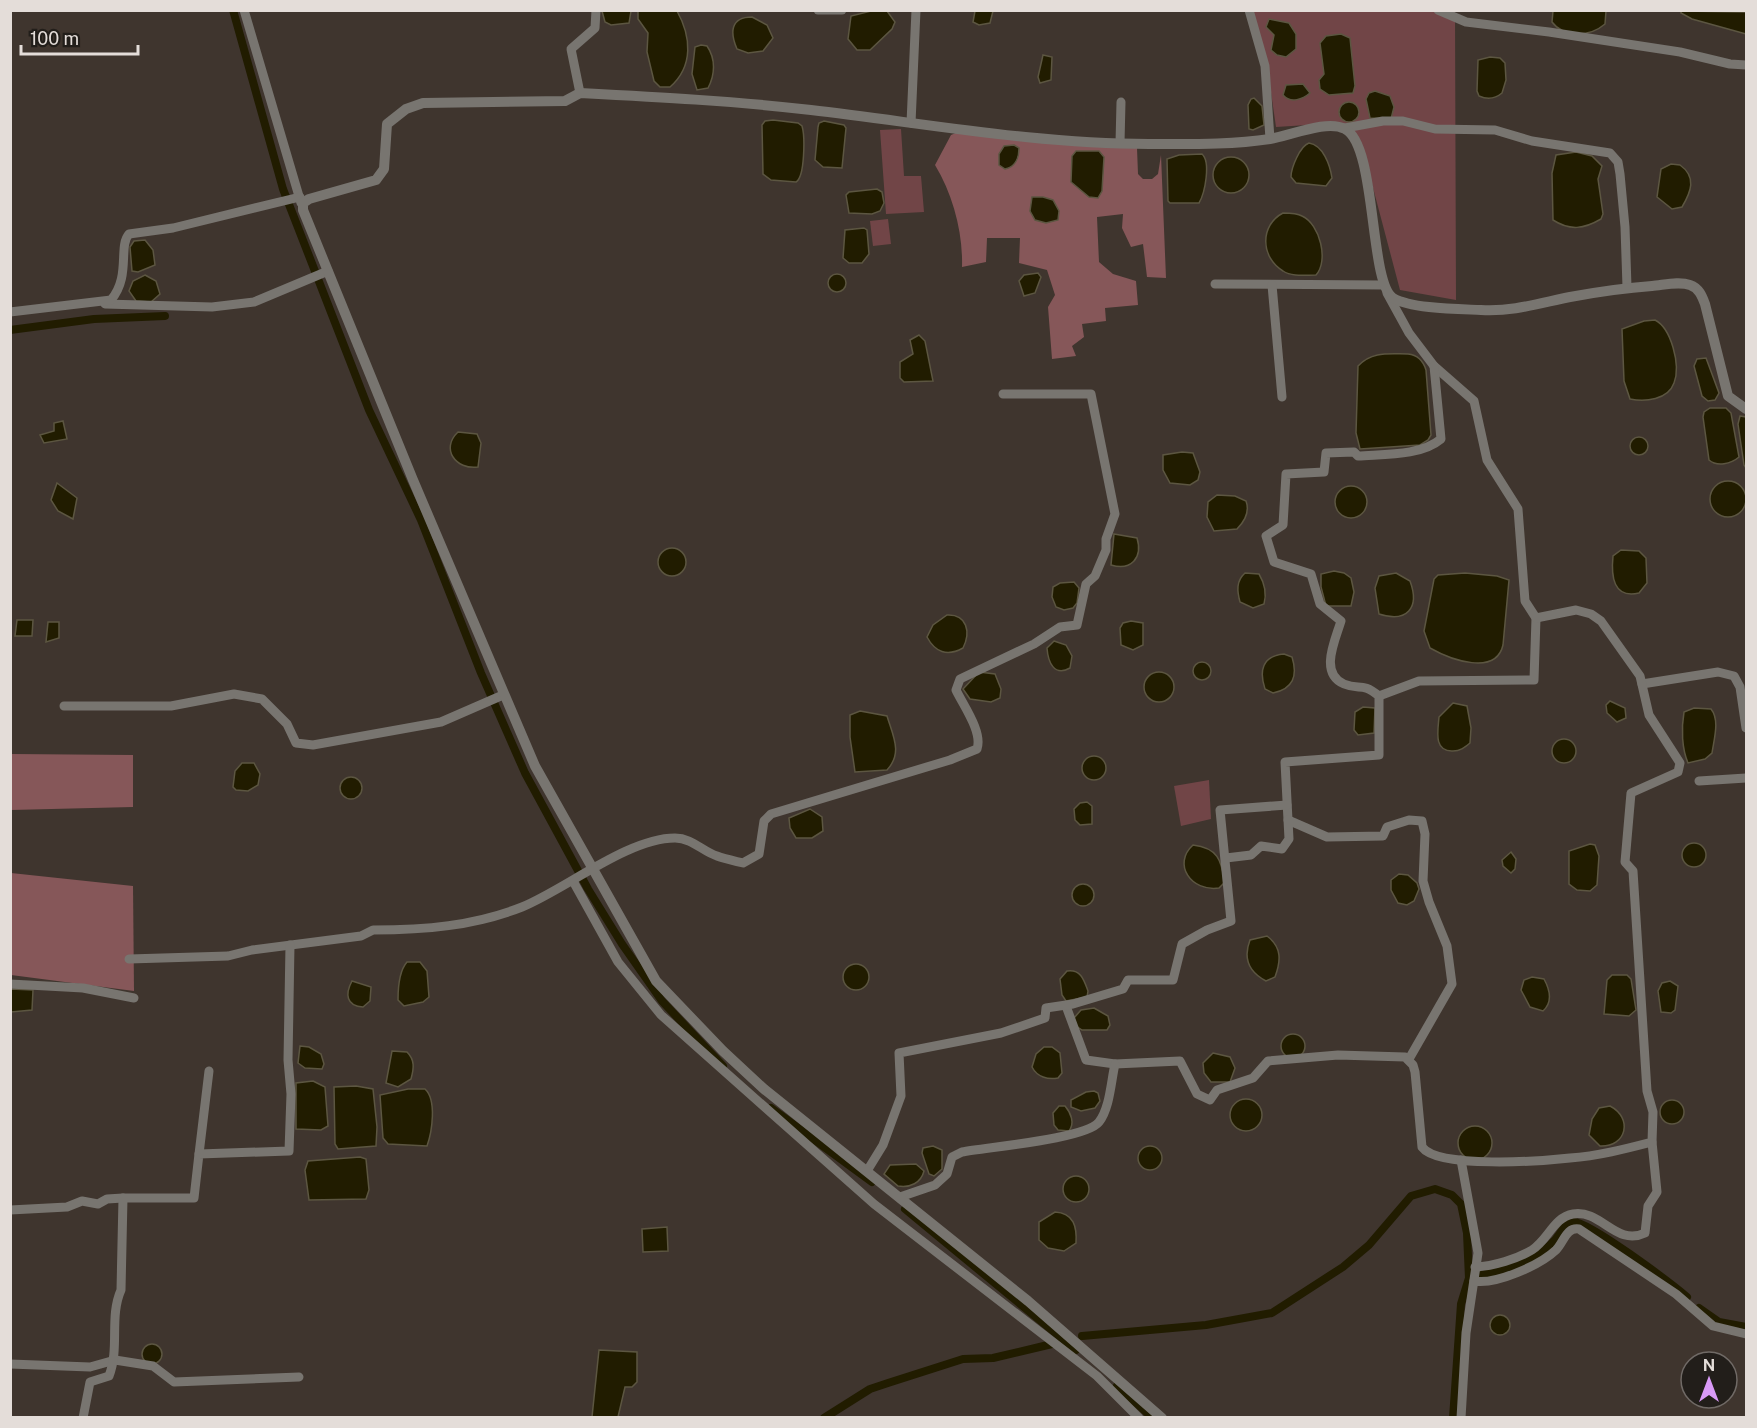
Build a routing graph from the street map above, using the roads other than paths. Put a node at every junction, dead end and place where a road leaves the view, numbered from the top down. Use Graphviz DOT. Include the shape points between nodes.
graph roads {
  1 [pos="244,10"];
  2 [pos="596,10"];
  3 [pos="818,10"];
  4 [pos="842,10"];
  5 [pos="916,10"];
  6 [pos="1249,10"];
  7 [pos="1437,10"];
  8 [pos="1746,65"];
  9 [pos="580,93"];
  10 [pos="1121,102"];
  11 [pos="910,123"];
  12 [pos="1345,128"];
  13 [pos="1270,139"];
  14 [pos="1120,144"];
  15 [pos="301,202"];
  16 [pos="328,272"];
  17 [pos="1215,284"];
  18 [pos="1272,285"];
  19 [pos="1627,287"];
  20 [pos="1385,288"];
  21 [pos="94,304"];
  22 [pos="10,312"];
  23 [pos="1434,366"];
  24 [pos="1003,394"];
  25 [pos="1282,397"];
  26 [pos="1746,409"];
  27 [pos="1536,618"];
  28 [pos="1642,684"];
  29 [pos="503,694"];
  30 [pos="1379,696"];
  31 [pos="64,706"];
  32 [pos="1746,728"];
  33 [pos="1746,778"];
  34 [pos="1699,781"];
  35 [pos="1287,805"];
  36 [pos="1288,820"];
  37 [pos="1226,858"];
  38 [pos="593,869"];
  39 [pos="573,881"];
  40 [pos="290,945"];
  41 [pos="129,959"];
  42 [pos="10,984"];
  43 [pos="134,998"];
  44 [pos="1066,1006"];
  45 [pos="1409,1059"];
  46 [pos="1115,1064"];
  47 [pos="209,1071"];
  48 [pos="1652,1142"];
  49 [pos="199,1154"];
  50 [pos="1461,1160"];
  51 [pos="867,1171"];
  52 [pos="900,1197"];
  53 [pos="123,1198"];
  54 [pos="10,1210"];
  55 [pos="1475,1267"];
  56 [pos="1474,1281"];
  57 [pos="1746,1334"];
  58 [pos="116,1360"];
  59 [pos="10,1364"];
  60 [pos="299,1377"];
  61 [pos="83,1418"];
  62 [pos="1139,1418"];
  63 [pos="1162,1418"];
  64 [pos="1461,1418"];
  1 -- 15 [label="street"];
  2 -- 9 [label="street" via="596,28 571,49"];
  3 -- 4 [label="street"];
  5 -- 11 [label="street"];
  6 -- 13 [label="street" via="1265,66"];
  7 -- 8 [label="street" via="1466,22"];
  9 -- 11 [label="street" via="725,102"];
  9 -- 15 [label="street" via="565,101 423,103 387,124 384,169 376,180"];
  10 -- 14 [label="street"];
  11 -- 14 [label="street"];
  12 -- 13 [label="street" via="1329,126"];
  12 -- 19 [label="street" via="1403,121 1435,129 1495,130 1532,141 1610,153 1618,162 1620,174"];
  12 -- 20 [label="street" via="1357,143 1371,199"];
  13 -- 14 [label="street"];
  15 -- 16 [label="street"];
  15 -- 21 [label="street" via="129,234 120,289 111,300"];
  16 -- 21 [label="street" via="254,302 212,308"];
  16 -- 29 [label="street"];
  17 -- 18 [label="street"];
  18 -- 20 [label="street"];
  18 -- 25 [label="street"];
  19 -- 20 [label="street" via="1512,310 1420,305 1395,299"];
  19 -- 26 [label="street" via="1682,283 1697,289 1705,304 1728,396"];
  20 -- 23 [label="street" via="1409,333"];
  21 -- 22 [label="street"];
  23 -- 27 [label="street" via="1474,401 1487,460 1518,508 1525,601"];
  23 -- 30 [label="street" via="1441,440 1431,447 1389,453 1326,453 1324,472 1286,474 1283,525 1266,536 1274,562 1311,574 1320,604 1341,621 1329,668 1332,676 1346,685 1367,686"];
  24 -- 38 [label="street" via="1091,394 1115,514 1106,550 1095,576 1086,584 1077,625 1060,627 1034,644 960,679 956,690 974,726 979,741 977,749 771,814 764,821 759,854 743,863 672,838 640,846"];
  27 -- 28 [label="street" via="1576,610 1591,614 1601,621"];
  27 -- 30 [label="street" via="1534,680 1419,681"];
  28 -- 32 [label="street" via="1718,672 1734,676 1740,687"];
  28 -- 48 [label="street" via="1649,715 1680,763 1678,772 1631,793 1625,862 1633,871 1647,1091 1653,1112"];
  29 -- 31 [label="street" via="441,722 313,745 296,743 287,724 261,699 234,694 171,706"];
  29 -- 38 [label="street" via="536,766"];
  30 -- 35 [label="street" via="1379,755 1285,762"];
  33 -- 34 [label="street"];
  35 -- 36 [label="street"];
  35 -- 37 [label="street" via="1221,810"];
  36 -- 37 [label="street" via="1288,839 1282,849 1261,846 1251,855"];
  36 -- 45 [label="street" via="1327,837 1383,836 1387,827 1409,820 1422,821 1423,880 1447,946 1452,984"];
  37 -- 44 [label="street" via="1231,921 1182,944 1173,980 1128,980 1123,989"];
  38 -- 39 [label="street"];
  38 -- 51 [label="street" via="644,963 673,1002 764,1089"];
  39 -- 40 [label="street" via="524,906 475,923 373,930 361,936"];
  39 -- 62 [label="street" via="618,962 661,1015 874,1204 1097,1376"];
  40 -- 41 [label="street" via="228,956"];
  40 -- 49 [label="street" via="289,1151"];
  42 -- 43 [label="street" via="82,988"];
  44 -- 46 [label="street" via="1086,1060"];
  44 -- 51 [label="street" via="1046,1008 1045,1018 1001,1033 899,1053 898,1105 883,1145"];
  45 -- 46 [label="street" via="1338,1055 1268,1061 1254,1078 1217,1090 1210,1100 1197,1094 1180,1061"];
  45 -- 50 [label="street" via="1415,1072 1422,1147 1428,1153"];
  46 -- 52 [label="street" via="1102,1118 1091,1129 962,1152 952,1157 947,1174 935,1185"];
  47 -- 49 [label="street"];
  48 -- 50 [label="street" via="1570,1158 1482,1164"];
  48 -- 55 [label="street" via="1657,1192 1648,1206 1644,1233 1626,1236 1591,1215 1571,1214 1532,1250"];
  49 -- 53 [label="street" via="194,1198"];
  50 -- 55 [label="street" via="1477,1241"];
  51 -- 52 [label="street"];
  52 -- 63 [label="street" via="1028,1301"];
  53 -- 54 [label="street" via="98,1204 82,1201 67,1207"];
  53 -- 58 [label="street"];
  55 -- 56 [label="street"];
  56 -- 57 [label="street" via="1494,1281 1512,1275 1549,1256 1570,1230 1579,1229 1676,1294 1713,1326"];
  56 -- 64 [label="street" via="1466,1333"];
  58 -- 59 [label="street" via="90,1367"];
  58 -- 60 [label="street" via="153,1366 174,1382"];
  58 -- 61 [label="street" via="109,1376 90,1382"];
}
